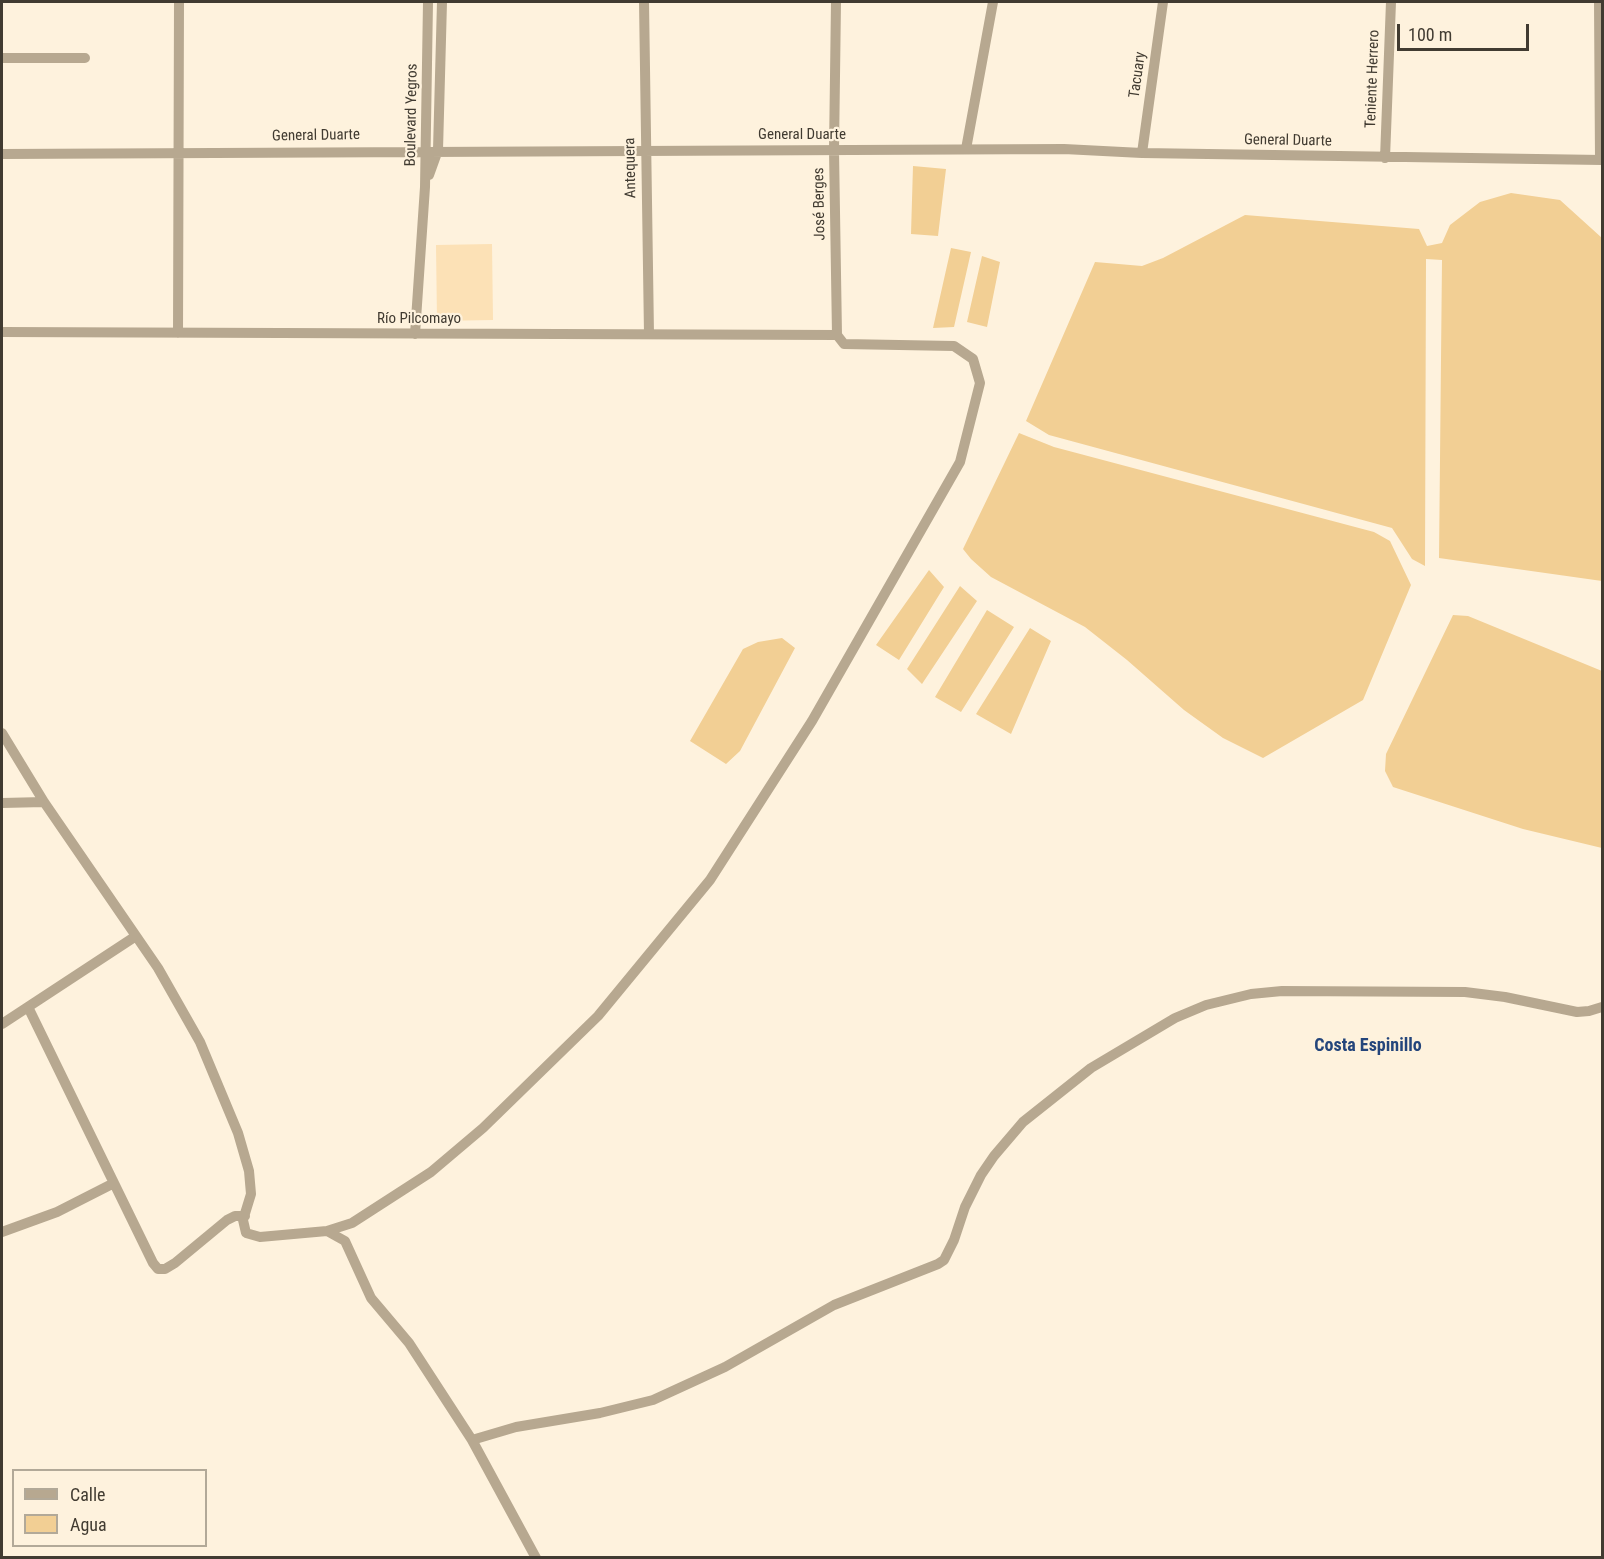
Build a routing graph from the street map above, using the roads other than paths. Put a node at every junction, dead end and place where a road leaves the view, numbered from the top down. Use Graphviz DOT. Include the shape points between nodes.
graph roads {
  1 [pos="179,2"];
  2 [pos="428,2"];
  3 [pos="442,2"];
  4 [pos="644,2"];
  5 [pos="836,2"];
  6 [pos="993,2"];
  7 [pos="1163,2"];
  8 [pos="1391,2"];
  9 [pos="1599,2"];
  10 [pos="2,58"];
  11 [pos="85,58"];
  12 [pos="966,149"];
  13 [pos="432,150"];
  14 [pos="834,150"];
  15 [pos="645,151"];
  16 [pos="178,153"];
  17 [pos="1142,153"];
  18 [pos="2,154"];
  19 [pos="1385,158"];
  20 [pos="1601,160"];
  21 [pos="2,332"];
  22 [pos="178,333"];
  23 [pos="415,334"];
  24 [pos="649,334"];
  25 [pos="837,335"];
  26 [pos="2,733"];
  27 [pos="44,802"];
  28 [pos="2,803"];
  29 [pos="136,936"];
  30 [pos="28,1007"];
  31 [pos="1602,1007"];
  32 [pos="2,1024"];
  33 [pos="114,1184"];
  34 [pos="244,1216"];
  35 [pos="327,1231"];
  36 [pos="2,1232"];
  37 [pos="472,1440"];
  38 [pos="536,1557"];
  1 -- 16 [label="street"];
  2 -- 13 [label="street, Boulevard Yegros"];
  3 -- 13 [label="street, Boulevard Yegros"];
  4 -- 15 [label="street, Antequera"];
  5 -- 14 [label="street, José Berges"];
  6 -- 12 [label="street"];
  7 -- 17 [label="street, Tacuary"];
  8 -- 19 [label="street, Teniente Herrero"];
  9 -- 20 [label="street"];
  10 -- 11 [label="street"];
  12 -- 14 [label="street, General Duarte"];
  12 -- 17 [label="street, General Duarte"];
  13 -- 15 [label="street, General Duarte"];
  13 -- 16 [label="street, General Duarte"];
  13 -- 23 [label="street, Boulevard Yegros" via="425,187"];
  14 -- 15 [label="street, General Duarte"];
  14 -- 25 [label="street, José Berges"];
  15 -- 24 [label="street, Antequera"];
  16 -- 18 [label="street, General Duarte"];
  16 -- 22 [label="street"];
  17 -- 19 [label="street, General Duarte"];
  19 -- 20 [label="street, General Duarte"];
  21 -- 22 [label="street, Río Pilcomayo"];
  22 -- 23 [label="street, Río Pilcomayo"];
  23 -- 24 [label="street, Río Pilcomayo"];
  24 -- 25 [label="street, Río Pilcomayo"];
  25 -- 35 [label="street, Río Pilcomayo" via="844,344 954,346 974,359 980,383 960,462 812,721 710,880 598,1016 483,1128 431,1172 352,1223"];
  26 -- 27 [label="street"];
  27 -- 28 [label="street"];
  27 -- 29 [label="street"];
  29 -- 30 [label="street"];
  29 -- 34 [label="street" via="200,1042 238,1133 251,1194"];
  30 -- 32 [label="street"];
  30 -- 33 [label="street"];
  31 -- 37 [label="street" via="1577,1012 1465,992 1282,991 1206,1005 1175,1018 1091,1068 1023,1122 981,1175 954,1240 938,1264 834,1305 725,1367 653,1400 516,1427"];
  33 -- 34 [label="street" via="158,1269 175,1263 227,1220"];
  33 -- 36 [label="street" via="57,1212"];
  34 -- 35 [label="street" via="246,1233 260,1237"];
  35 -- 37 [label="street" via="345,1241 371,1298 409,1343"];
  37 -- 38 [label="street"];
}
